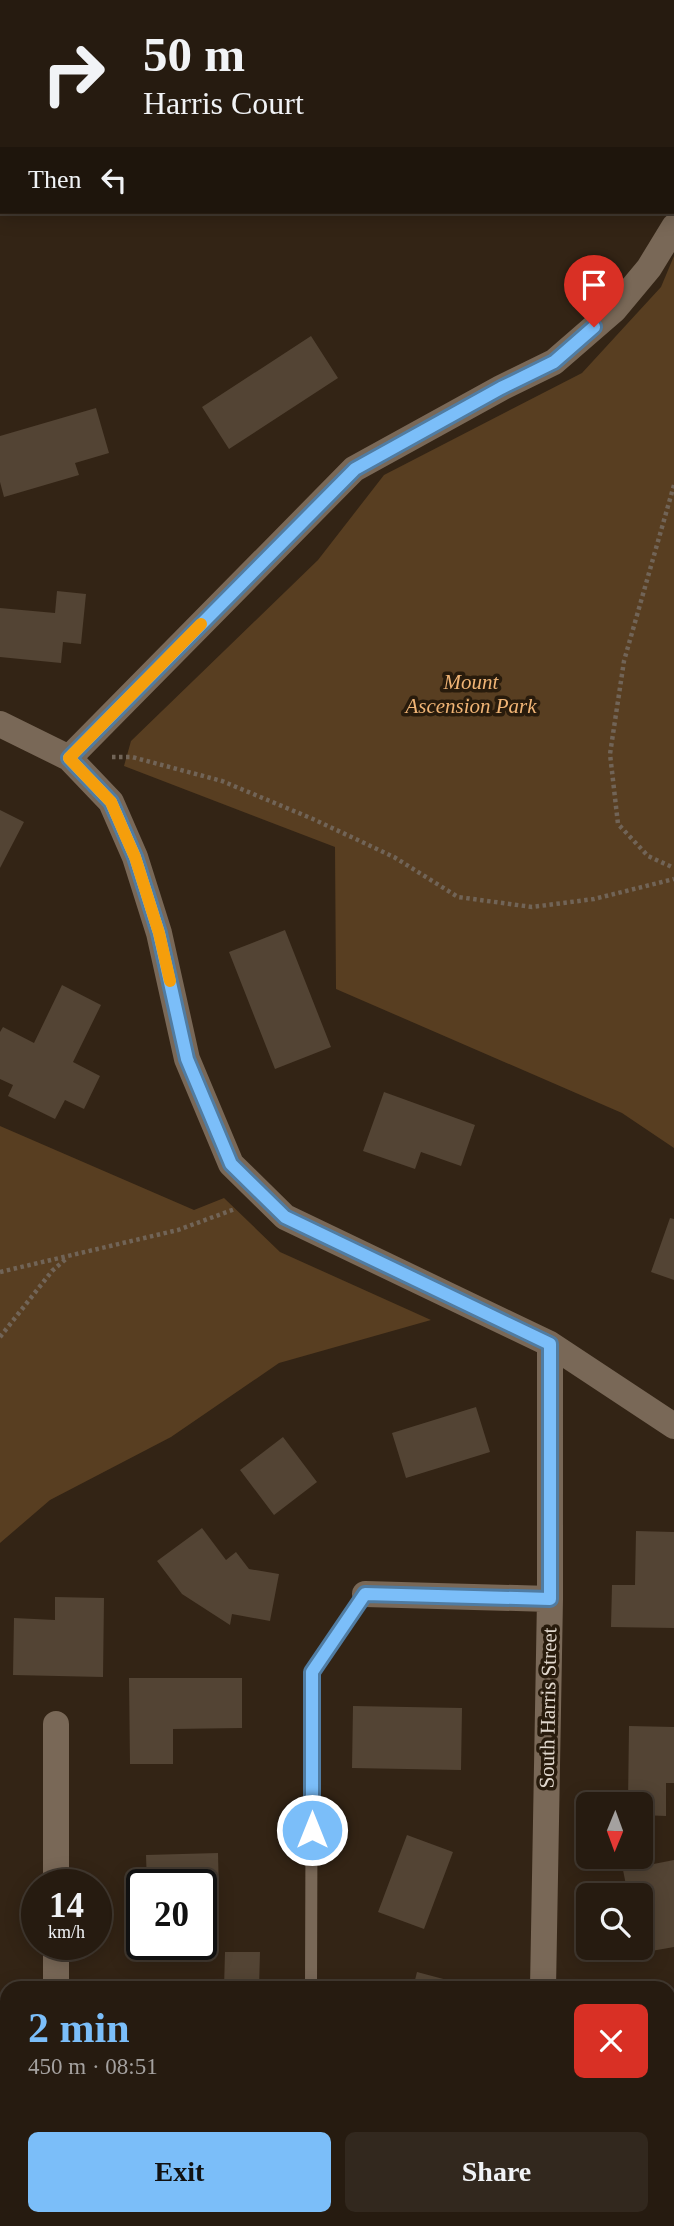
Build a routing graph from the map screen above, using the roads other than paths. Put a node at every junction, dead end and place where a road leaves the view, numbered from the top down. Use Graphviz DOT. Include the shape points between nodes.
graph roads {
  1 [pos="674,227"];
  2 [pos="0,724"];
  3 [pos="69,758"];
  4 [pos="550,1344"];
  5 [pos="674,1426"];
  6 [pos="365,1594"];
  7 [pos="550,1599"];
  8 [pos="56,1724"];
  9 [pos="56,1869"];
  10 [pos="56,1960"];
  11 [pos="56,1981"];
  12 [pos="311,1981"];
  13 [pos="543,1981"];
  1 -- 3 [label="street" via="649,268 614,310 554,362 355,469"];
  2 -- 3 [label="street"];
  3 -- 4 [label="street" via="111,802 130,846 159,933 187,1059 231,1164 285,1217"];
  4 -- 5 [label="street"];
  4 -- 7 [label="street, South Harris Street"];
  6 -- 7 [label="street"];
  6 -- 12 [label="lane" via="312,1672"];
  7 -- 13 [label="street, South Harris Street"];
  8 -- 9 [label="street"];
  10 -- 11 [label="street"];
}
